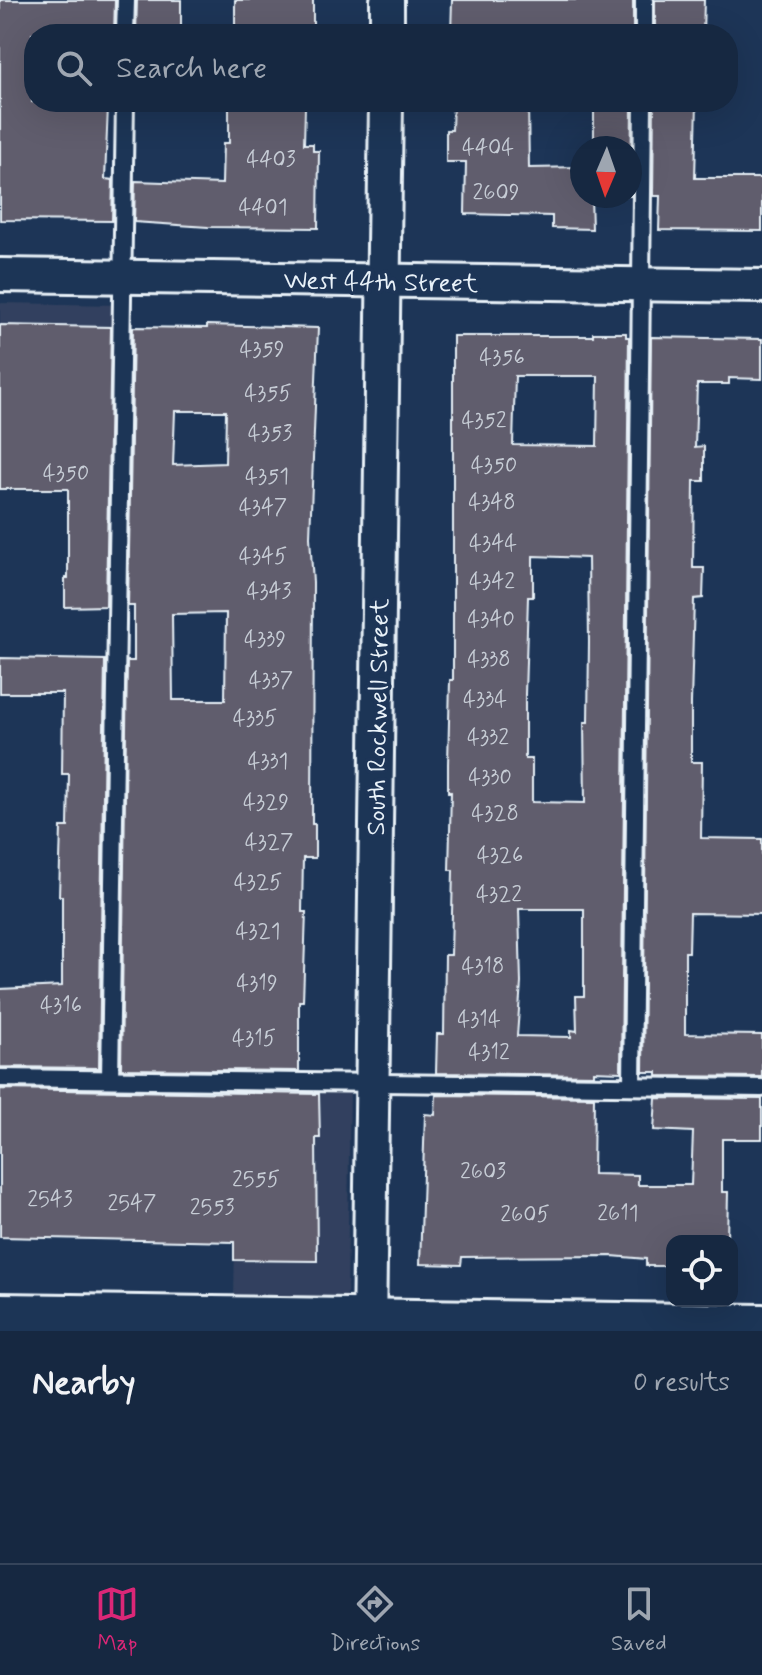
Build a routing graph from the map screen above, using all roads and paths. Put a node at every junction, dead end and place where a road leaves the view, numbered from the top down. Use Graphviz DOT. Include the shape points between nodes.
graph roads {
  1 [pos="126,0"];
  2 [pos="387,0"];
  3 [pos="644,0"];
  4 [pos="125,24"];
  5 [pos="387,24"];
  6 [pos="644,24"];
  7 [pos="125,112"];
  8 [pos="386,112"];
  9 [pos="643,112"];
  10 [pos="0,275"];
  11 [pos="122,277"];
  12 [pos="383,281"];
  13 [pos="640,285"];
  14 [pos="762,286"];
  15 [pos="0,1078"];
  16 [pos="110,1079"];
  17 [pos="373,1082"];
  18 [pos="632,1086"];
  19 [pos="762,1088"];
  20 [pos="0,1316"];
  21 [pos="110,1324"];
  22 [pos="369,1326"];
  23 [pos="762,1327"];
  1 -- 4 [label="lane"];
  2 -- 5 [label="street"];
  3 -- 6 [label="lane"];
  7 -- 11 [label="lane"];
  8 -- 12 [label="street, South Rockwell Street"];
  9 -- 13 [label="lane"];
  10 -- 11 [label="street, West 44th Street"];
  11 -- 12 [label="street, West 44th Street"];
  11 -- 16 [label="lane"];
  12 -- 13 [label="street, West 44th Street"];
  12 -- 17 [label="street, South Rockwell Street"];
  13 -- 14 [label="street, West 44th Street"];
  13 -- 18 [label="lane"];
  15 -- 16 [label="lane"];
  16 -- 17 [label="lane"];
  17 -- 18 [label="lane"];
  17 -- 22 [label="street, South Rockwell Street"];
  18 -- 19 [label="lane"];
  20 -- 21 [label="street"];
  21 -- 22 [label="street"];
  22 -- 23 [label="street"];
}
